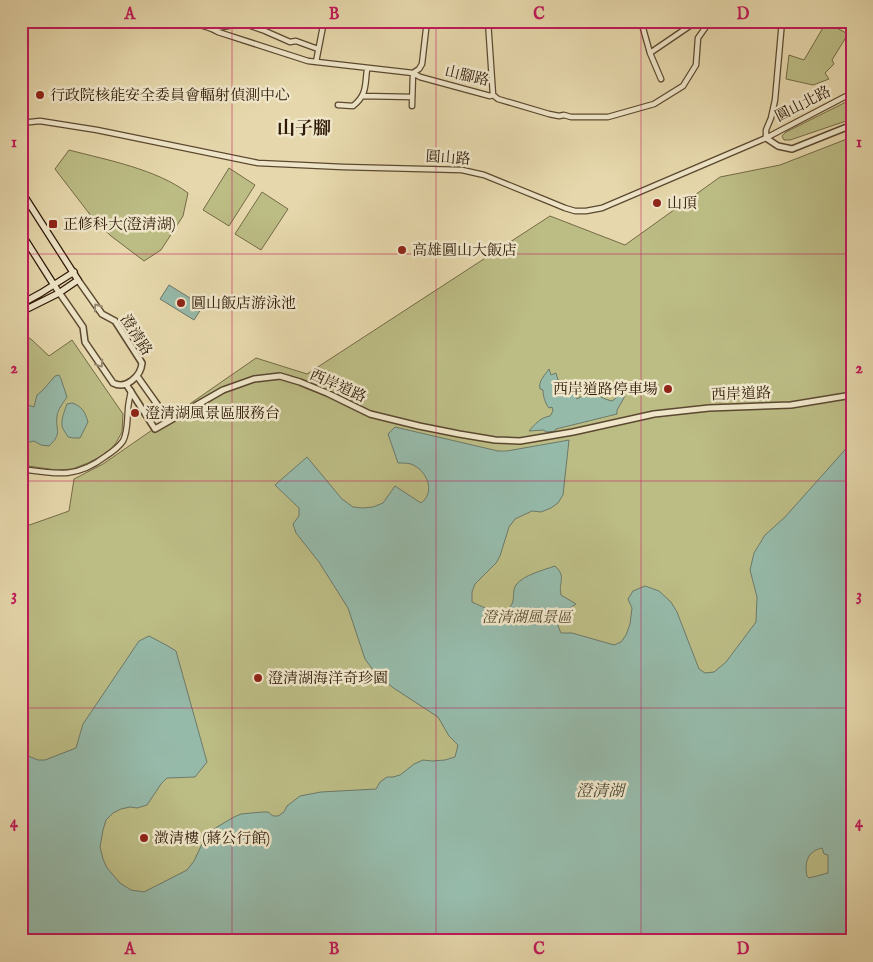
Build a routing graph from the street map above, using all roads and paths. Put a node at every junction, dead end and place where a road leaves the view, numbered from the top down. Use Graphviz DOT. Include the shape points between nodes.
graph roads {
  1 [pos="171,21"];
  2 [pos="217,21"];
  3 [pos="324,21"];
  4 [pos="428,21"];
  5 [pos="488,21"];
  6 [pos="641,21"];
  7 [pos="697,21"];
  8 [pos="710,21"];
  9 [pos="782,21"];
  10 [pos="217,30"];
  11 [pos="318,49"];
  12 [pos="650,53"];
  13 [pos="316,62"];
  14 [pos="367,68"];
  15 [pos="413,73"];
  16 [pos="661,79"];
  17 [pos="852,93"];
  18 [pos="493,95"];
  19 [pos="363,96"];
  20 [pos="412,97"];
  21 [pos="338,105"];
  22 [pos="412,106"];
  23 [pos="21,123"];
  24 [pos="852,125"];
  25 [pos="766,138"];
  26 [pos="21,191"];
  27 [pos="21,232"];
  28 [pos="74,272"];
  29 [pos="78,280"];
  30 [pos="54,285"];
  31 [pos="59,293"];
  32 [pos="21,304"];
  33 [pos="21,312"];
  34 [pos="137,376"];
  35 [pos="126,384"];
  36 [pos="131,391"];
  37 [pos="852,396"];
  38 [pos="169,421"];
  39 [pos="21,469"];
  1 -- 10 [label="street, 山腳路"];
  2 -- 10 [label="street"];
  3 -- 11 [label="street"];
  4 -- 15 [label="street" via="422,64"];
  5 -- 18 [label="street"];
  6 -- 12 [label="street"];
  7 -- 12 [label="street"];
  8 -- 18 [label="street, 山腳路" via="698,38 696,65 683,86 654,104 608,117 571,117 549,114"];
  9 -- 25 [label="street" via="776,100"];
  10 -- 11 [label="street" via="248,25"];
  10 -- 13 [label="street, 山腳路"];
  11 -- 13 [label="street"];
  12 -- 16 [label="street"];
  13 -- 14 [label="street, 山腳路"];
  14 -- 15 [label="street, 山腳路"];
  14 -- 19 [label="street"];
  15 -- 18 [label="street, 山腳路"];
  15 -- 20 [label="street"];
  17 -- 25 [label="street, 圓山北路"];
  19 -- 20 [label="street"];
  19 -- 21 [label="street" via="353,106"];
  20 -- 22 [label="street"];
  23 -- 25 [label="street, 圓山路" via="40,121 97,130 258,163 462,170 484,175 575,211 602,208"];
  24 -- 25 [label="street" via="792,149 778,146"];
  26 -- 28 [label="main road, 澄清路"];
  27 -- 30 [label="main road"];
  28 -- 29 [label="main road, 澄清路"];
  28 -- 30 [label="main road"];
  29 -- 31 [label="main road"];
  34 -- 29 [label="street, 澄清路, one-way" via="142,363 115,321 102,314"];
  30 -- 31 [label="street"];
  30 -- 32 [label="main road"];
  31 -- 33 [label="main road"];
  31 -- 35 [label="street, one-way" via="83,327 85,342 113,383"];
  34 -- 35 [label="street, 澄清路"];
  34 -- 38 [label="street"];
  35 -- 36 [label="street"];
  36 -- 38 [label="street, 西岸道路" via="155,429"];
  36 -- 39 [label="street" via="123,440 100,461 71,473"];
  37 -- 38 [label="street, 西岸道路" via="792,405 654,414 520,441 459,434 370,414 327,393 280,376 254,379 223,390"];
}
